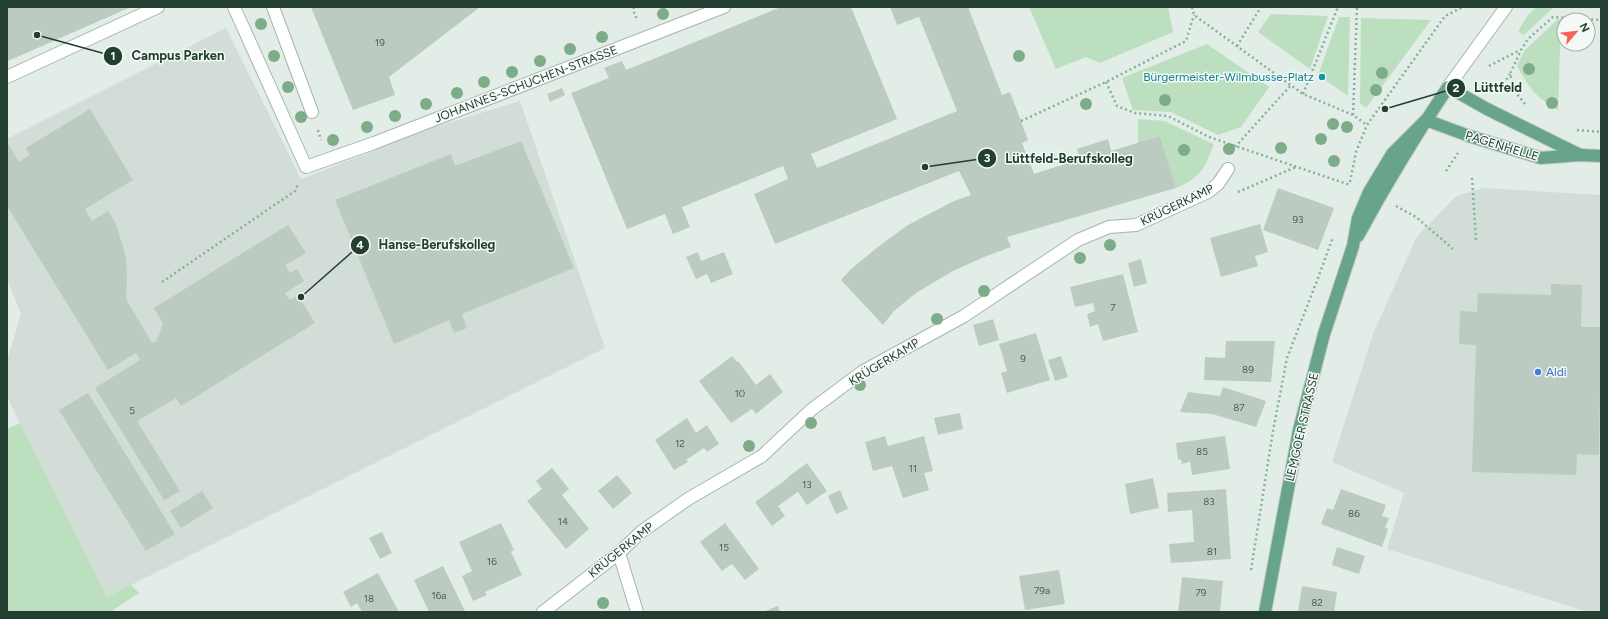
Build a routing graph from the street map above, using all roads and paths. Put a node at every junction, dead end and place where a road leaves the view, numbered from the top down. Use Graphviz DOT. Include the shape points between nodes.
graph roads {
  1 [pos="158,7"];
  2 [pos="234,7"];
  3 [pos="273,7"];
  4 [pos="724,7"];
  5 [pos="1192,7"];
  6 [pos="1261,7"];
  7 [pos="1338,7"];
  8 [pos="1357,7"];
  9 [pos="1462,7"];
  10 [pos="1506,7"];
  11 [pos="1194,15"];
  12 [pos="1601,20"];
  13 [pos="1237,46"];
  14 [pos="7,77"];
  15 [pos="1106,82"];
  16 [pos="1291,85"];
  17 [pos="1448,87"];
  18 [pos="1303,94"];
  19 [pos="1528,107"];
  20 [pos="312,112"];
  21 [pos="1353,115"];
  22 [pos="1426,120"];
  23 [pos="1021,121"];
  24 [pos="1367,125"];
  25 [pos="1573,129"];
  26 [pos="1601,132"];
  27 [pos="1236,146"];
  28 [pos="1580,155"];
  29 [pos="1601,156"];
  30 [pos="328,159"];
  31 [pos="1296,166"];
  32 [pos="306,168"];
  33 [pos="1228,169"];
  34 [pos="1472,178"];
  35 [pos="1233,194"];
  36 [pos="1416,217"];
  37 [pos="1476,240"];
  38 [pos="1453,249"];
  39 [pos="162,282"];
  40 [pos="619,553"];
  41 [pos="543,612"];
  42 [pos="637,612"];
  43 [pos="1265,612"];
  1 -- 14 [label="street"];
  2 -- 32 [label="street"];
  3 -- 20 [label="street"];
  4 -- 30 [label="street, JOHANNES-SCHUCHEN-STRASSE"];
  5 -- 11 [label="path"];
  6 -- 13 [label="path"];
  7 -- 18 [label="path"];
  8 -- 21 [label="path"];
  9 -- 24 [label="path" via="1445,16"];
  10 -- 17 [label="street"];
  11 -- 13 [label="path"];
  11 -- 15 [label="path" via="1186,41"];
  12 -- 19 [label="path" via="1553,17 1528,39 1510,74 1517,94"];
  13 -- 16 [label="path"];
  15 -- 23 [label="path"];
  15 -- 27 [label="path" via="1117,106 1135,113 1168,116 1209,137"];
  16 -- 18 [label="path"];
  16 -- 27 [label="path"];
  17 -- 22 [label="main road, LEMGOER STRASSE"];
  17 -- 28 [label="main road, PAGENHELLE"];
  18 -- 21 [label="path"];
  20 -- 30 [label="path"];
  21 -- 24 [label="path"];
  22 -- 28 [label="main road, PAGENHELLE" via="1541,158"];
  22 -- 43 [label="main road, LEMGOER STRASSE" via="1392,154 1369,192 1358,218 1353,246 1324,334 1299,430"];
  24 -- 31 [label="path" via="1356,152 1350,184"];
  25 -- 26 [label="path"];
  27 -- 31 [label="path"];
  28 -- 29 [label="main road, PAGENHELLE"];
  30 -- 32 [label="street, JOHANNES-SCHUCHEN-STRASSE"];
  31 -- 35 [label="path"];
  32 -- 39 [label="path" via="295,191"];
  33 -- 40 [label="street, KRÜGERKAMP" via="1218,184 1208,192 1136,225 1109,227 1078,240 964,316 862,372 811,410 762,456 688,499 642,532"];
  34 -- 37 [label="path"];
  36 -- 38 [label="path"];
  40 -- 41 [label="street, KRÜGERKAMP"];
  40 -- 42 [label="street"];
}
